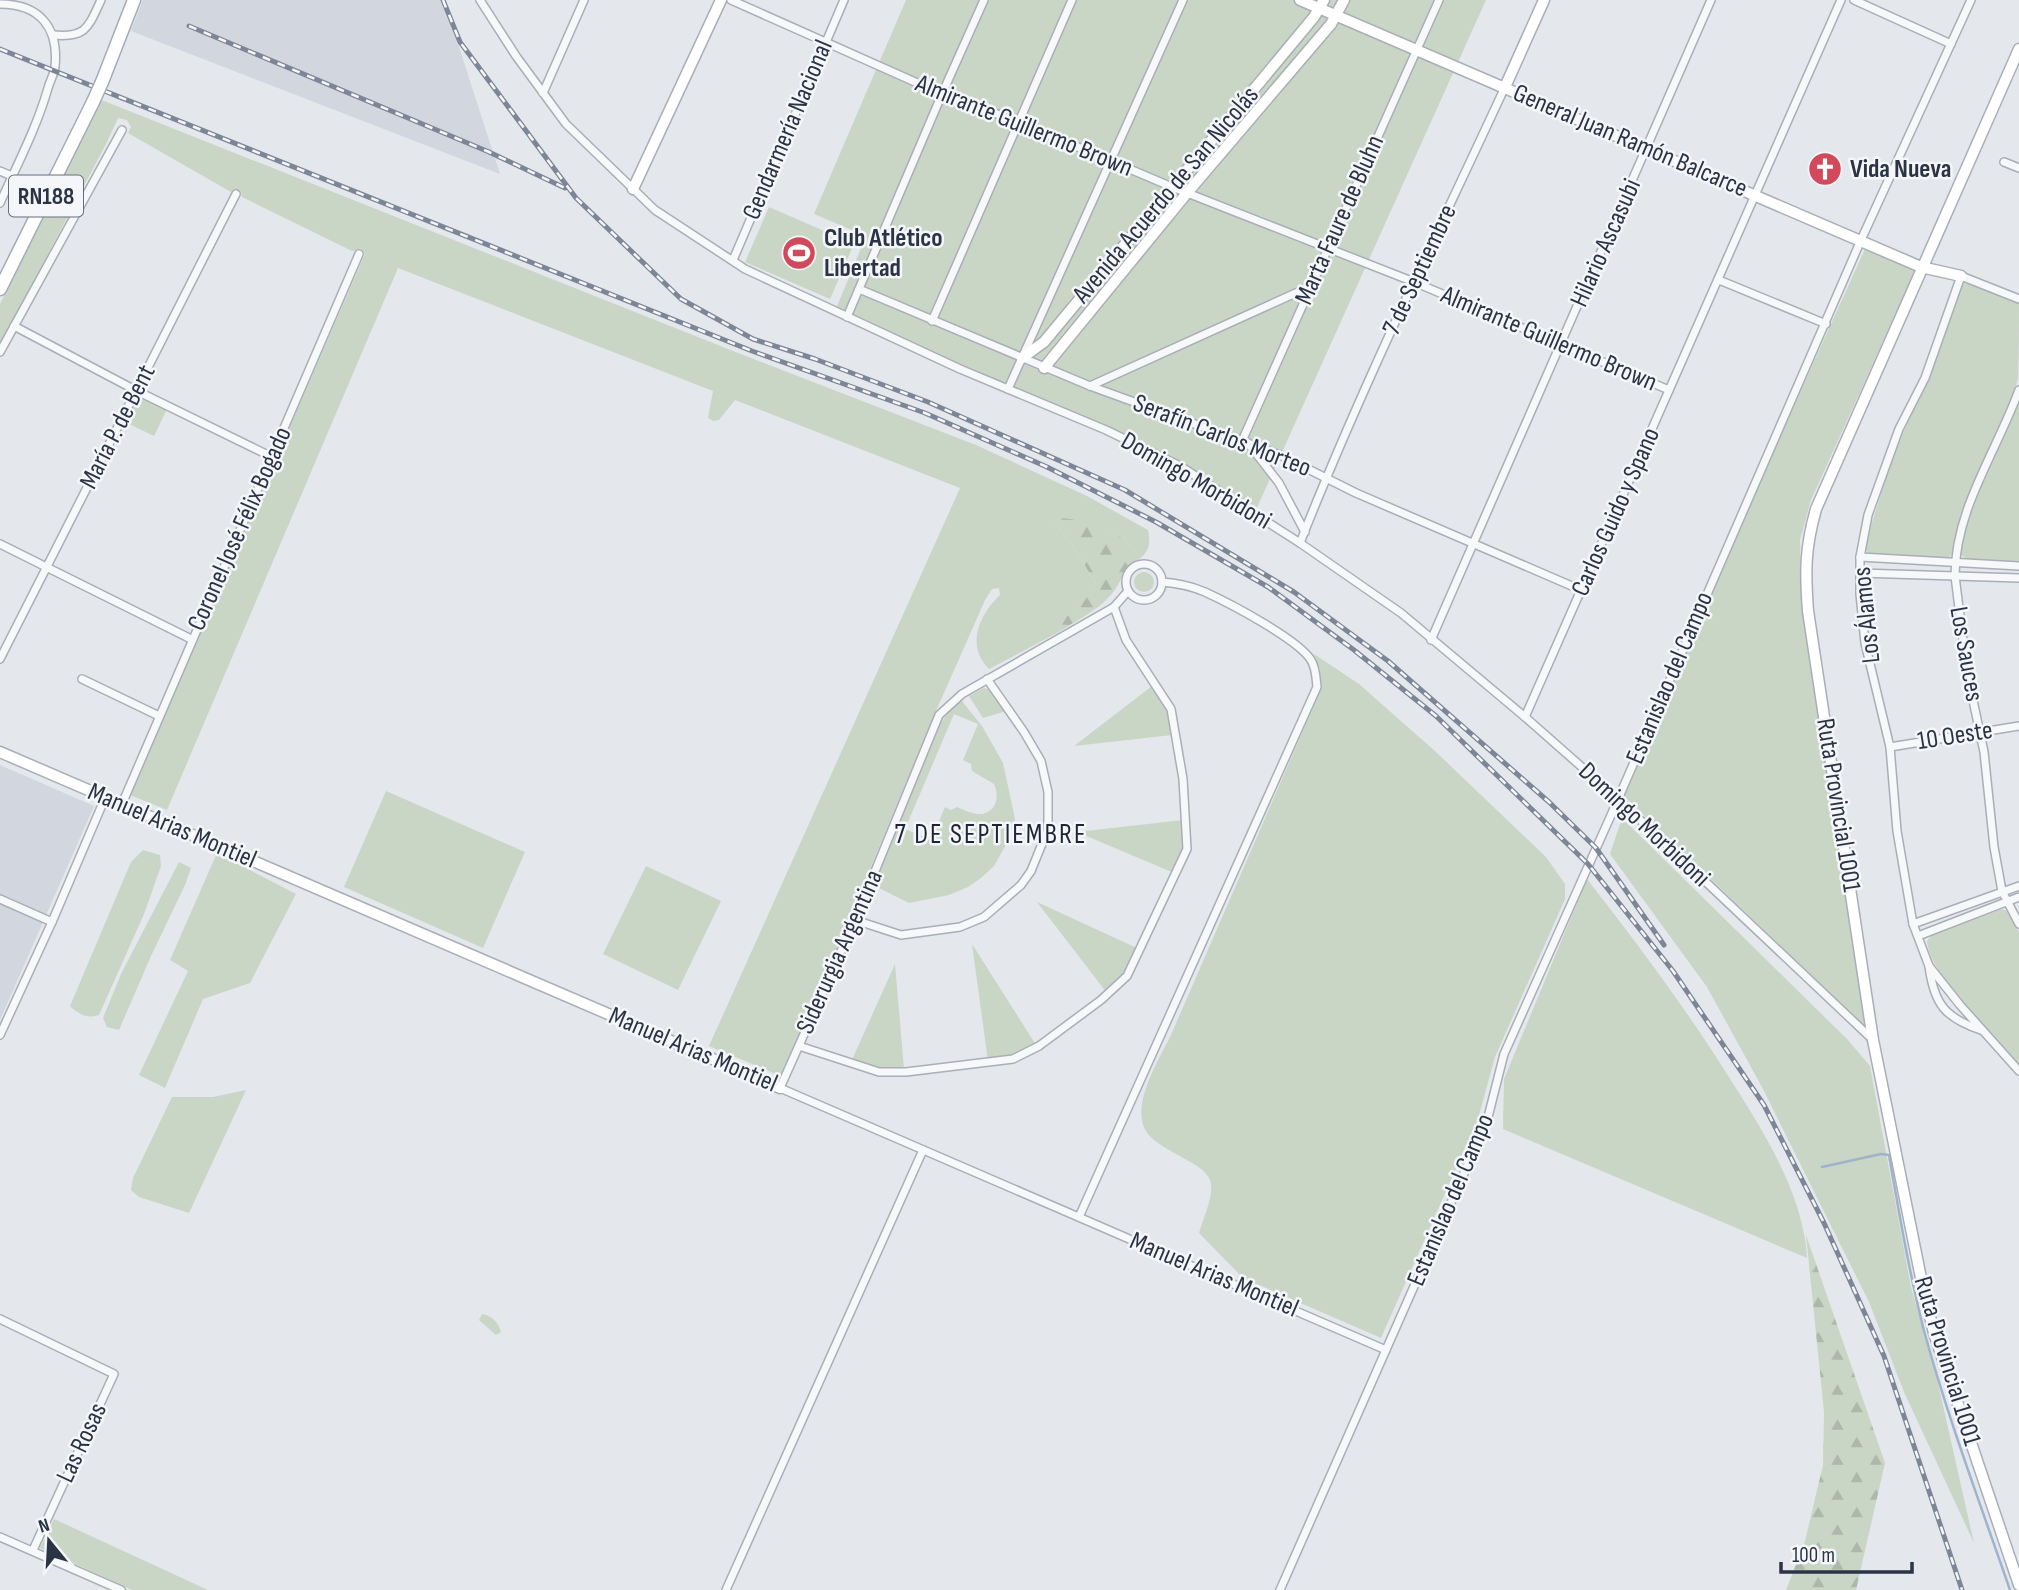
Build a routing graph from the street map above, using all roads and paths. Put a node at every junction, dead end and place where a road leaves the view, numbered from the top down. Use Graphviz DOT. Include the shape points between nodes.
graph roads {
  1 [pos="101,0"];
  2 [pos="134,0"];
  3 [pos="480,0"];
  4 [pos="584,0"];
  5 [pos="721,0"];
  6 [pos="731,0"];
  7 [pos="844,0"];
  8 [pos="984,0"];
  9 [pos="1072,0"];
  10 [pos="1182,0"];
  11 [pos="1300,0"];
  12 [pos="1343,0"];
  13 [pos="1439,0"];
  14 [pos="1544,0"];
  15 [pos="1711,0"];
  16 [pos="1841,0"];
  17 [pos="1854,0"];
  18 [pos="1971,0"];
  19 [pos="0,4"];
  20 [pos="1322,4"];
  21 [pos="1336,16"];
  22 [pos="53,35"];
  23 [pos="824,42"];
  24 [pos="1951,44"];
  25 [pos="1417,49"];
  26 [pos="2019,49"];
  27 [pos="1505,87"];
  28 [pos="543,93"];
  29 [pos="942,94"];
  30 [pos="1019,122"];
  31 [pos="122,130"];
  32 [pos="1647,149"];
  33 [pos="1111,160"];
  34 [pos="2004,162"];
  35 [pos="2019,168"];
  36 [pos="0,171"];
  37 [pos="12,176"];
  38 [pos="1172,187"];
  39 [pos="633,189"];
  40 [pos="1187,193"];
  41 [pos="236,194"];
  42 [pos="1755,194"];
  43 [pos="0,203"];
  44 [pos="1861,240"];
  45 [pos="1326,248"];
  46 [pos="359,254"];
  47 [pos="733,260"];
  48 [pos="1921,267"];
  49 [pos="1961,276"];
  50 [pos="1719,280"];
  51 [pos="1414,282"];
  52 [pos="1310,286"];
  53 [pos="0,289"];
  54 [pos="859,289"];
  55 [pos="2019,299"];
  56 [pos="847,317"];
  57 [pos="932,321"];
  58 [pos="1826,324"];
  59 [pos="14,326"];
  60 [pos="1562,345"];
  61 [pos="0,352"];
  62 [pos="1022,358"];
  63 [pos="1045,368"];
  64 [pos="1090,386"];
  65 [pos="1008,389"];
  66 [pos="1669,390"];
  67 [pos="2019,390"];
  68 [pos="136,391"];
  69 [pos="1245,442"];
  70 [pos="272,457"];
  71 [pos="1327,477"];
  72 [pos="1305,532"];
  73 [pos="1300,543"];
  74 [pos="0,544"];
  75 [pos="1473,545"];
  76 [pos="1860,557"];
  77 [pos="1955,563"];
  78 [pos="2019,566"];
  79 [pos="46,568"];
  80 [pos="1860,573"];
  81 [pos="1955,576"];
  82 [pos="2019,578"];
  83 [pos="1162,582"];
  84 [pos="1581,590"];
  85 [pos="1128,591"];
  86 [pos="1114,607"];
  87 [pos="191,639"];
  88 [pos="1432,640"];
  89 [pos="0,659"];
  90 [pos="82,679"];
  91 [pos="986,679"];
  92 [pos="159,716"];
  93 [pos="1525,717"];
  94 [pos="2019,726"];
  95 [pos="1981,732"];
  96 [pos="1890,747"];
  97 [pos="0,752"];
  98 [pos="105,798"];
  99 [pos="1618,798"];
  100 [pos="122,804"];
  101 [pos="2019,886"];
  102 [pos="2003,891"];
  103 [pos="2019,897"];
  104 [pos="0,899"];
  105 [pos="2007,902"];
  106 [pos="855,920"];
  107 [pos="52,922"];
  108 [pos="1913,924"];
  109 [pos="2019,924"];
  110 [pos="1918,936"];
  111 [pos="1929,965"];
  112 [pos="1982,1030"];
  113 [pos="0,1035"];
  114 [pos="1873,1040"];
  115 [pos="799,1046"];
  116 [pos="2019,1071"];
  117 [pos="780,1088"];
  118 [pos="923,1150"];
  119 [pos="1079,1217"];
  120 [pos="1,1322"];
  121 [pos="1386,1350"];
  122 [pos="0,1536"];
  123 [pos="33,1550"];
  124 [pos="2019,1585"];
  125 [pos="121,1590"];
  126 [pos="726,1590"];
  127 [pos="1280,1590"];
  1 -- 22 [label="street" via="82,33"];
  2 -- 53 [label="main road, RN188, bridge" via="93,102"];
  3 -- 28 [label="street, Domingo Morbidoni"];
  4 -- 28 [label="street"];
  5 -- 39 [label="street"];
  6 -- 23 [label="street, Almirante Guillermo Brown"];
  7 -- 23 [label="street, Gendarmería Nacional"];
  8 -- 29 [label="street"];
  9 -- 30 [label="street"];
  10 -- 33 [label="street"];
  11 -- 20 [label="street, General Juan Ramón Balcarce"];
  12 -- 21 [label="street, Avenida Acuerdo de San Nicolás"];
  13 -- 25 [label="street, Marta Faure de Bluhn"];
  14 -- 27 [label="street, 7 de Septiembre"];
  15 -- 32 [label="street, Hilario Ascasubi"];
  16 -- 42 [label="street, Carlos Guido y Spano"];
  17 -- 24 [label="street"];
  18 -- 24 [label="street, Estanislao del Campo"];
  19 -- 22 [label="street" via="41,16"];
  20 -- 21 [label="street, General Juan Ramón Balcarce"];
  20 -- 38 [label="street, Avenida Acuerdo de San Nicolás"];
  21 -- 25 [label="street, General Juan Ramón Balcarce"];
  21 -- 40 [label="street, Avenida Acuerdo de San Nicolás"];
  22 -- 37 [label="street" via="55,68"];
  23 -- 29 [label="street, Almirante Guillermo Brown"];
  23 -- 47 [label="street, Gendarmería Nacional"];
  24 -- 44 [label="street, Estanislao del Campo"];
  25 -- 27 [label="street, General Juan Ramón Balcarce"];
  25 -- 45 [label="street, Marta Faure de Bluhn"];
  26 -- 48 [label="street, Ruta Provincial 1001"];
  27 -- 32 [label="street, General Juan Ramón Balcarce"];
  27 -- 51 [label="street, 7 de Septiembre"];
  28 -- 39 [label="street, Domingo Morbidoni" via="566,124"];
  29 -- 30 [label="street, Almirante Guillermo Brown"];
  29 -- 54 [label="street"];
  30 -- 33 [label="street, Almirante Guillermo Brown"];
  30 -- 57 [label="street"];
  31 -- 59 [label="street"];
  32 -- 42 [label="street, General Juan Ramón Balcarce"];
  32 -- 60 [label="street, Hilario Ascasubi"];
  33 -- 38 [label="street, Almirante Guillermo Brown"];
  33 -- 62 [label="street"];
  34 -- 35 [label="street"];
  36 -- 37 [label="street"];
  37 -- 43 [label="street"];
  38 -- 40 [label="street, Almirante Guillermo Brown"];
  38 -- 62 [label="street, Avenida Acuerdo de San Nicolás" via="1044,342"];
  39 -- 47 [label="street, Domingo Morbidoni" via="655,210"];
  40 -- 45 [label="street, Almirante Guillermo Brown"];
  40 -- 63 [label="street, Avenida Acuerdo de San Nicolás"];
  41 -- 68 [label="street, María P. de Bent"];
  42 -- 44 [label="street, General Juan Ramón Balcarce"];
  42 -- 50 [label="street, Carlos Guido y Spano"];
  44 -- 48 [label="street, General Juan Ramón Balcarce"];
  44 -- 58 [label="street, Estanislao del Campo"];
  45 -- 51 [label="street, Almirante Guillermo Brown"];
  45 -- 52 [label="street, Marta Faure de Bluhn"];
  46 -- 70 [label="street, Coronel José Félix Bogado"];
  47 -- 56 [label="street, Domingo Morbidoni"];
  48 -- 49 [label="street, General Juan Ramón Balcarce"];
  48 -- 114 [label="street, Ruta Provincial 1001" via="1816,509 1805,561 1808,611"];
  49 -- 55 [label="street"];
  49 -- 76 [label="street, Los Álamos" via="1925,377 1878,484"];
  50 -- 58 [label="street"];
  50 -- 66 [label="street, Carlos Guido y Spano"];
  51 -- 60 [label="street, Almirante Guillermo Brown"];
  51 -- 71 [label="street, 7 de Septiembre"];
  52 -- 64 [label="street"];
  52 -- 69 [label="street, Marta Faure de Bluhn"];
  54 -- 56 [label="street"];
  54 -- 57 [label="street, Serafín Carlos Morteo"];
  56 -- 65 [label="street, Domingo Morbidoni"];
  57 -- 62 [label="street, Serafín Carlos Morteo"];
  58 -- 99 [label="street, Estanislao del Campo"];
  59 -- 61 [label="street"];
  59 -- 68 [label="street"];
  60 -- 66 [label="street, Almirante Guillermo Brown"];
  60 -- 75 [label="street, Hilario Ascasubi"];
  62 -- 63 [label="street, Serafín Carlos Morteo"];
  62 -- 65 [label="street, Avenida Acuerdo de San Nicolás"];
  63 -- 64 [label="street, Serafín Carlos Morteo"];
  64 -- 69 [label="street, Serafín Carlos Morteo"];
  65 -- 73 [label="street, Domingo Morbidoni" via="1180,466"];
  66 -- 84 [label="street, Carlos Guido y Spano"];
  67 -- 77 [label="street, Los Sauces" via="1965,517"];
  68 -- 70 [label="street"];
  68 -- 79 [label="street, María P. de Bent"];
  69 -- 71 [label="street, Serafín Carlos Morteo"];
  69 -- 72 [label="street" via="1279,483"];
  70 -- 87 [label="street, Coronel José Félix Bogado"];
  71 -- 72 [label="street, 7 de Septiembre"];
  71 -- 75 [label="street, Serafín Carlos Morteo"];
  72 -- 73 [label="street, 7 de Septiembre"];
  73 -- 88 [label="street, Domingo Morbidoni"];
  74 -- 79 [label="street"];
  75 -- 84 [label="street, Serafín Carlos Morteo"];
  75 -- 88 [label="street, Hilario Ascasubi"];
  76 -- 77 [label="street"];
  76 -- 80 [label="street, Los Álamos"];
  77 -- 78 [label="street"];
  77 -- 81 [label="street, Los Sauces"];
  79 -- 87 [label="street"];
  79 -- 89 [label="street, María P. de Bent"];
  80 -- 81 [label="street"];
  80 -- 96 [label="street, Los Álamos" via="1865,643"];
  81 -- 82 [label="street"];
  81 -- 95 [label="street, Los Sauces" via="1967,672"];
  83 -- 85 [label="street" via="1158,594 1147,600"];
  83 -- 85 [label="street, Siderurgia Argentina" via="1153,567 1138,565 1127,576"];
  83 -- 119 [label="street" via="1204,591 1298,645 1312,661 1317,687"];
  84 -- 93 [label="street, Carlos Guido y Spano"];
  85 -- 86 [label="street, Siderurgia Argentina"];
  86 -- 91 [label="street, Siderurgia Argentina"];
  86 -- 115 [label="street" via="1129,646 1171,709 1183,779 1187,849 1127,976 1048,1039 1013,1059 879,1072"];
  87 -- 92 [label="street, Coronel José Félix Bogado"];
  88 -- 93 [label="street, Domingo Morbidoni"];
  90 -- 92 [label="street"];
  91 -- 106 [label="street, Siderurgia Argentina" via="948,705 934,723"];
  91 -- 106 [label="street" via="1041,761 1048,792 1048,829 1031,871 984,916 960,927 901,935"];
  92 -- 100 [label="street, Coronel José Félix Bogado"];
  93 -- 99 [label="street, Domingo Morbidoni"];
  94 -- 95 [label="street, 10 Oeste"];
  95 -- 96 [label="street, 10 Oeste"];
  95 -- 102 [label="street, Los Sauces"];
  96 -- 108 [label="street, Los Álamos" via="1897,831"];
  97 -- 98 [label="street, Manuel Arias Montiel"];
  98 -- 100 [label="street, Manuel Arias Montiel"];
  98 -- 107 [label="street"];
  99 -- 114 [label="street, Domingo Morbidoni"];
  99 -- 121 [label="street, Estanislao del Campo" via="1504,1054 1487,1121"];
  100 -- 117 [label="street, Manuel Arias Montiel"];
  101 -- 102 [label="street"];
  102 -- 105 [label="street, Los Sauces"];
  102 -- 108 [label="street"];
  103 -- 105 [label="street"];
  104 -- 107 [label="street"];
  105 -- 109 [label="street, Los Sauces"];
  105 -- 110 [label="street"];
  106 -- 115 [label="street, Siderurgia Argentina"];
  107 -- 113 [label="street"];
  108 -- 110 [label="street, Los Álamos"];
  110 -- 111 [label="street, Los Álamos"];
  111 -- 112 [label="street, Los Álamos"];
  111 -- 112 [label="street, Los Álamos" via="1936,997 1953,1019"];
  112 -- 116 [label="street, Los Álamos"];
  114 -- 124 [label="street, Ruta Provincial 1001" via="1934,1334"];
  115 -- 117 [label="street, Siderurgia Argentina"];
  117 -- 118 [label="street, Manuel Arias Montiel"];
  118 -- 119 [label="street, Manuel Arias Montiel"];
  118 -- 126 [label="street"];
  119 -- 121 [label="street, Manuel Arias Montiel"];
  120 -- 123 [label="street, Las Rosas" via="114,1374"];
  121 -- 127 [label="street, Estanislao del Campo"];
  122 -- 123 [label="street"];
  123 -- 125 [label="street"];
}
